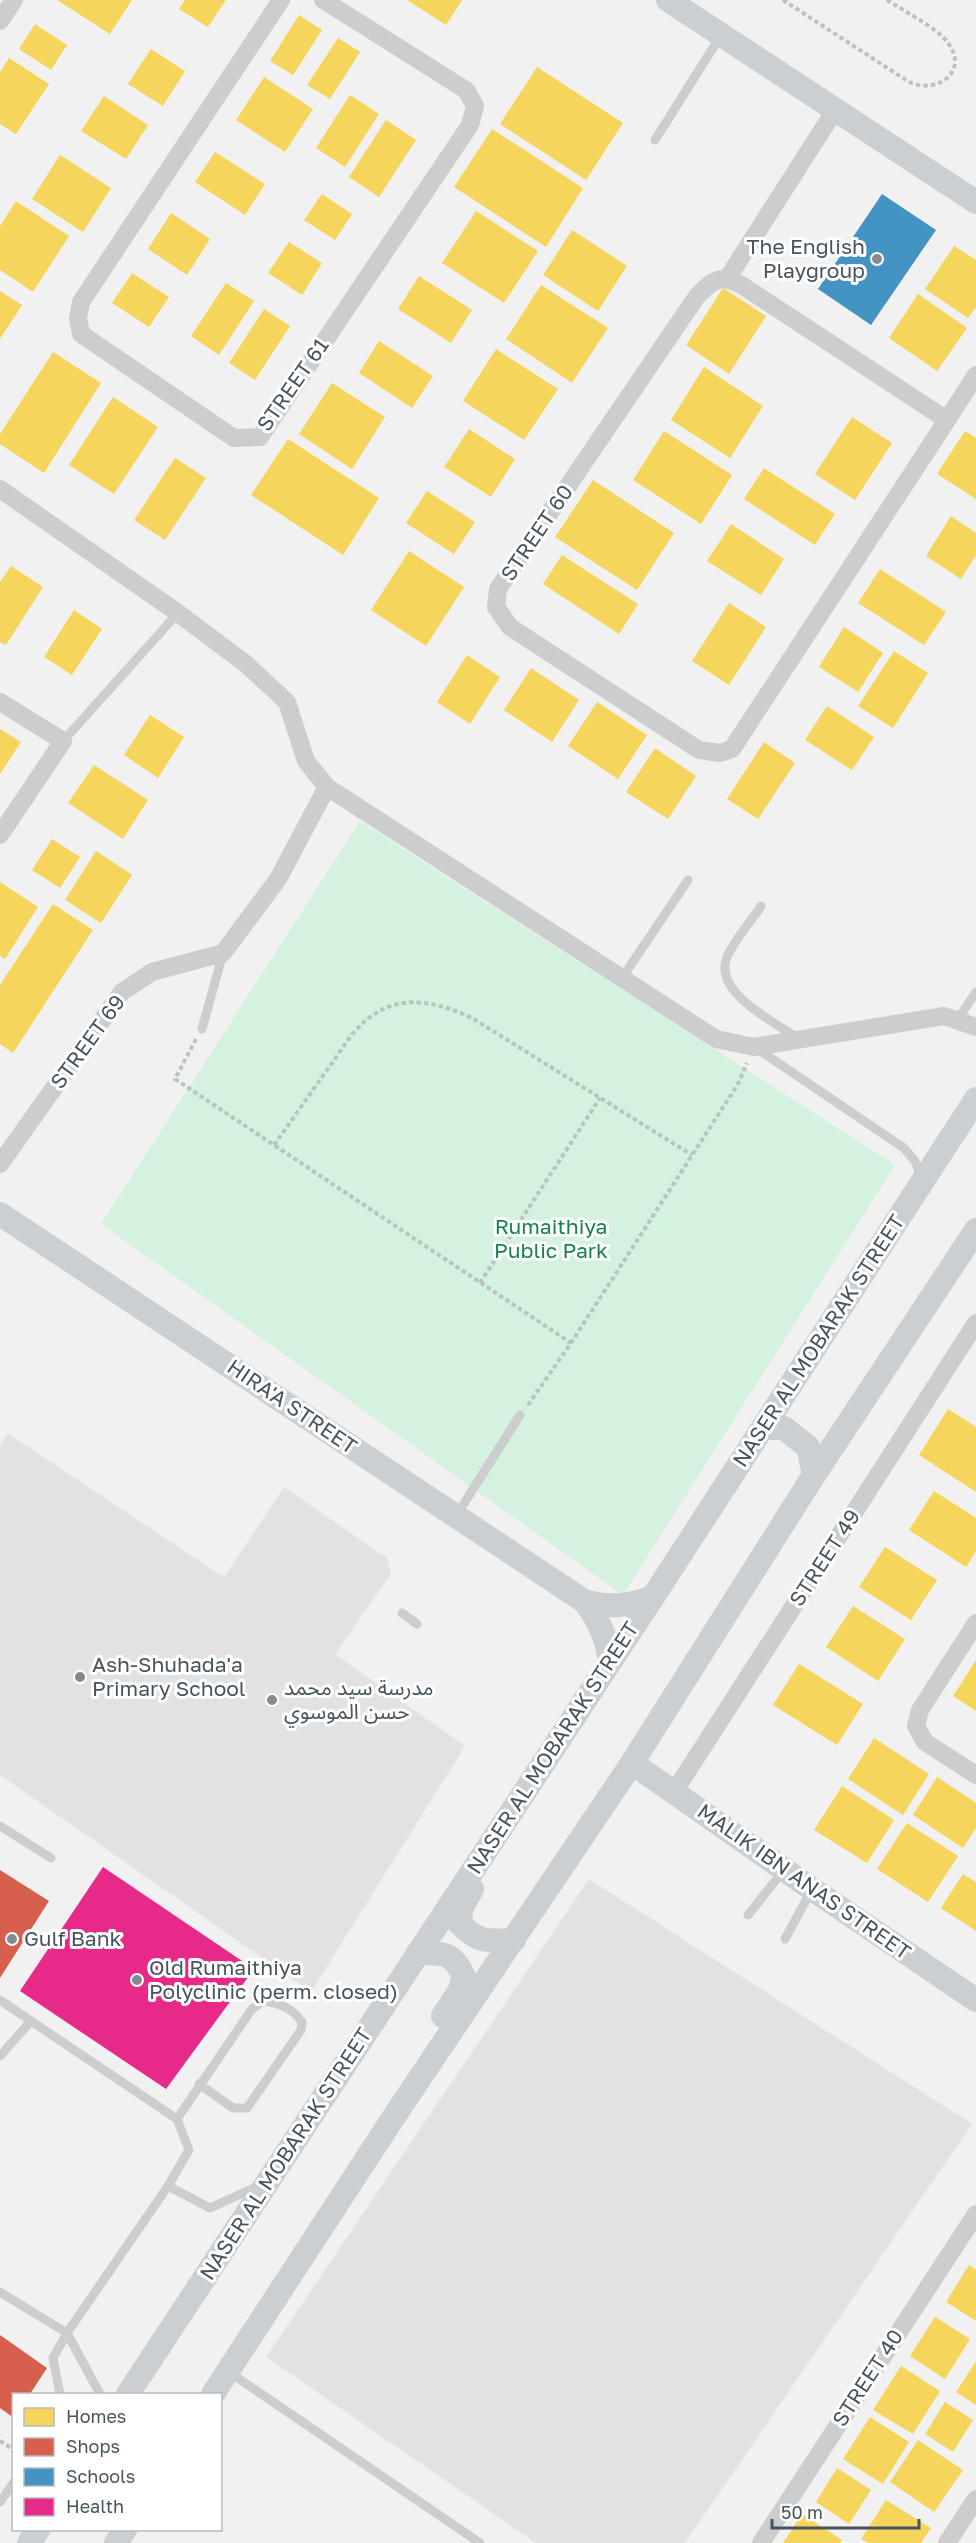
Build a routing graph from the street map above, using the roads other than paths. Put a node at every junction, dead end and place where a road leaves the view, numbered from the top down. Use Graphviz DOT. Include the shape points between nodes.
graph roads {
  1 [pos="14,0"];
  2 [pos="281,0"];
  3 [pos="322,0"];
  4 [pos="668,0"];
  5 [pos="0,21"];
  6 [pos="721,35"];
  7 [pos="835,110"];
  8 [pos="655,140"];
  9 [pos="976,202"];
  10 [pos="727,279"];
  11 [pos="976,375"];
  12 [pos="947,420"];
  13 [pos="0,489"];
  14 [pos="178,613"];
  15 [pos="0,702"];
  16 [pos="63,741"];
  17 [pos="327,787"];
  18 [pos="0,835"];
  19 [pos="688,880"];
  20 [pos="761,906"];
  21 [pos="224,953"];
  22 [pos="622,978"];
  23 [pos="976,992"];
  24 [pos="957,1019"];
  25 [pos="976,1027"];
  26 [pos="202,1029"];
  27 [pos="799,1039"];
  28 [pos="754,1047"];
  29 [pos="976,1099"];
  30 [pos="0,1164"];
  31 [pos="923,1182"];
  32 [pos="0,1214"];
  33 [pos="976,1230"];
  34 [pos="976,1323"];
  35 [pos="520,1415"];
  36 [pos="763,1428"];
  37 [pos="814,1475"];
  38 [pos="456,1516"];
  39 [pos="653,1597"];
  40 [pos="584,1601"];
  41 [pos="402,1613"];
  42 [pos="976,1623"];
  43 [pos="417,1624"];
  44 [pos="610,1662"];
  45 [pos="632,1763"];
  46 [pos="976,1774"];
  47 [pos="674,1792"];
  48 [pos="0,1826"];
  49 [pos="488,1848"];
  50 [pos="51,1858"];
  51 [pos="784,1870"];
  52 [pos="812,1889"];
  53 [pos="748,1915"];
  54 [pos="785,1939"];
  55 [pos="514,1940"];
  56 [pos="418,1953"];
  57 [pos="0,2000"];
  58 [pos="976,2000"];
  59 [pos="31,2021"];
  60 [pos="0,2042"];
  61 [pos="2,2054"];
  62 [pos="199,2084"];
  63 [pos="399,2109"];
  64 [pos="177,2119"];
  65 [pos="267,2183"];
  66 [pos="168,2186"];
  67 [pos="976,2214"];
  68 [pos="0,2292"];
  69 [pos="67,2333"];
  70 [pos="228,2371"];
  71 [pos="60,2393"];
  72 [pos="99,2393"];
  73 [pos="129,2393"];
  74 [pos="214,2393"];
  75 [pos="12,2485"];
  76 [pos="976,2499"];
  77 [pos="0,2502"];
  78 [pos="480,2543"];
  79 [pos="761,2543"];
  80 [pos="947,2543"];
  1 -- 5 [label="street"];
  2 -- 3 [label="street, STREET 61" via="81,302 78,318 81,334 234,438 260,437 470,125 476,106 466,90"];
  4 -- 6 [label="street"];
  6 -- 7 [label="street"];
  6 -- 8 [label="lane"];
  7 -- 9 [label="street"];
  7 -- 10 [label="street"];
  10 -- 12 [label="street"];
  10 -- 12 [label="street, STREET 60" via="714,280 697,296 498,589 496,607 510,627 699,750 720,753 732,749"];
  11 -- 12 [label="street, STREET 60"];
  13 -- 14 [label="street"];
  14 -- 16 [label="lane"];
  14 -- 17 [label="street" via="246,664 287,702 306,761"];
  15 -- 16 [label="street"];
  16 -- 18 [label="street"];
  17 -- 21 [label="street" via="278,879"];
  17 -- 22 [label="street"];
  19 -- 22 [label="lane"];
  20 -- 27 [label="lane" via="727,957 724,975 732,991"];
  21 -- 26 [label="lane"];
  21 -- 30 [label="street, STREET 69" via="152,972 122,992"];
  22 -- 28 [label="street" via="716,1039"];
  23 -- 24 [label="lane"];
  24 -- 25 [label="street"];
  24 -- 27 [label="street" via="931,1017"];
  27 -- 28 [label="street"];
  28 -- 31 [label="lane" via="904,1148 915,1161"];
  29 -- 31 [label="street, NASER AL MOBARAK STREET"];
  31 -- 36 [label="street, NASER AL MOBARAK STREET"];
  32 -- 38 [label="street, HIRA'A STREET"];
  33 -- 37 [label="street"];
  34 -- 47 [label="street, STREET 49"];
  35 -- 38 [label="lane"];
  36 -- 37 [label="street" via="784,1428 808,1447"];
  36 -- 39 [label="street, NASER AL MOBARAK STREET"];
  37 -- 45 [label="street"];
  38 -- 40 [label="street, HIRA'A STREET"];
  39 -- 40 [label="street, HIRA'A STREET" via="623,1606"];
  39 -- 44 [label="street, NASER AL MOBARAK STREET"];
  40 -- 44 [label="street, HIRA'A STREET" via="605,1635"];
  41 -- 43 [label="lane"];
  42 -- 46 [label="street" via="920,1710 916,1726 924,1742"];
  44 -- 49 [label="street, NASER AL MOBARAK STREET"];
  45 -- 47 [label="street, MALIK IBN ANAS STREET"];
  45 -- 55 [label="street"];
  47 -- 51 [label="street, MALIK IBN ANAS STREET"];
  48 -- 50 [label="lane"];
  49 -- 55 [label="street" via="483,1870 461,1909 460,1924 484,1941"];
  49 -- 56 [label="street, NASER AL MOBARAK STREET"];
  51 -- 52 [label="street, MALIK IBN ANAS STREET"];
  51 -- 53 [label="lane"];
  52 -- 54 [label="lane"];
  52 -- 58 [label="street, MALIK IBN ANAS STREET"];
  55 -- 63 [label="street"];
  56 -- 63 [label="street" via="442,1953 457,1961 464,1977 459,1992 408,2068"];
  56 -- 65 [label="street, NASER AL MOBARAK STREET"];
  57 -- 59 [label="lane"];
  59 -- 61 [label="lane"];
  59 -- 64 [label="lane"];
  60 -- 61 [label="lane"];
  62 -- 62 [label="lane" via="252,2009 263,2001 279,2002 297,2014 301,2030 247,2108 233,2108"];
  62 -- 64 [label="lane"];
  63 -- 70 [label="street"];
  64 -- 66 [label="lane" via="189,2150"];
  65 -- 66 [label="lane" via="210,2208"];
  65 -- 73 [label="street, NASER AL MOBARAK STREET"];
  66 -- 69 [label="lane"];
  67 -- 79 [label="street, STREET 40"];
  68 -- 69 [label="lane"];
  69 -- 71 [label="lane" via="53,2358"];
  69 -- 72 [label="lane"];
  70 -- 74 [label="street"];
  70 -- 78 [label="lane"];
  75 -- 77 [label="lane"];
  76 -- 80 [label="street"];
}
